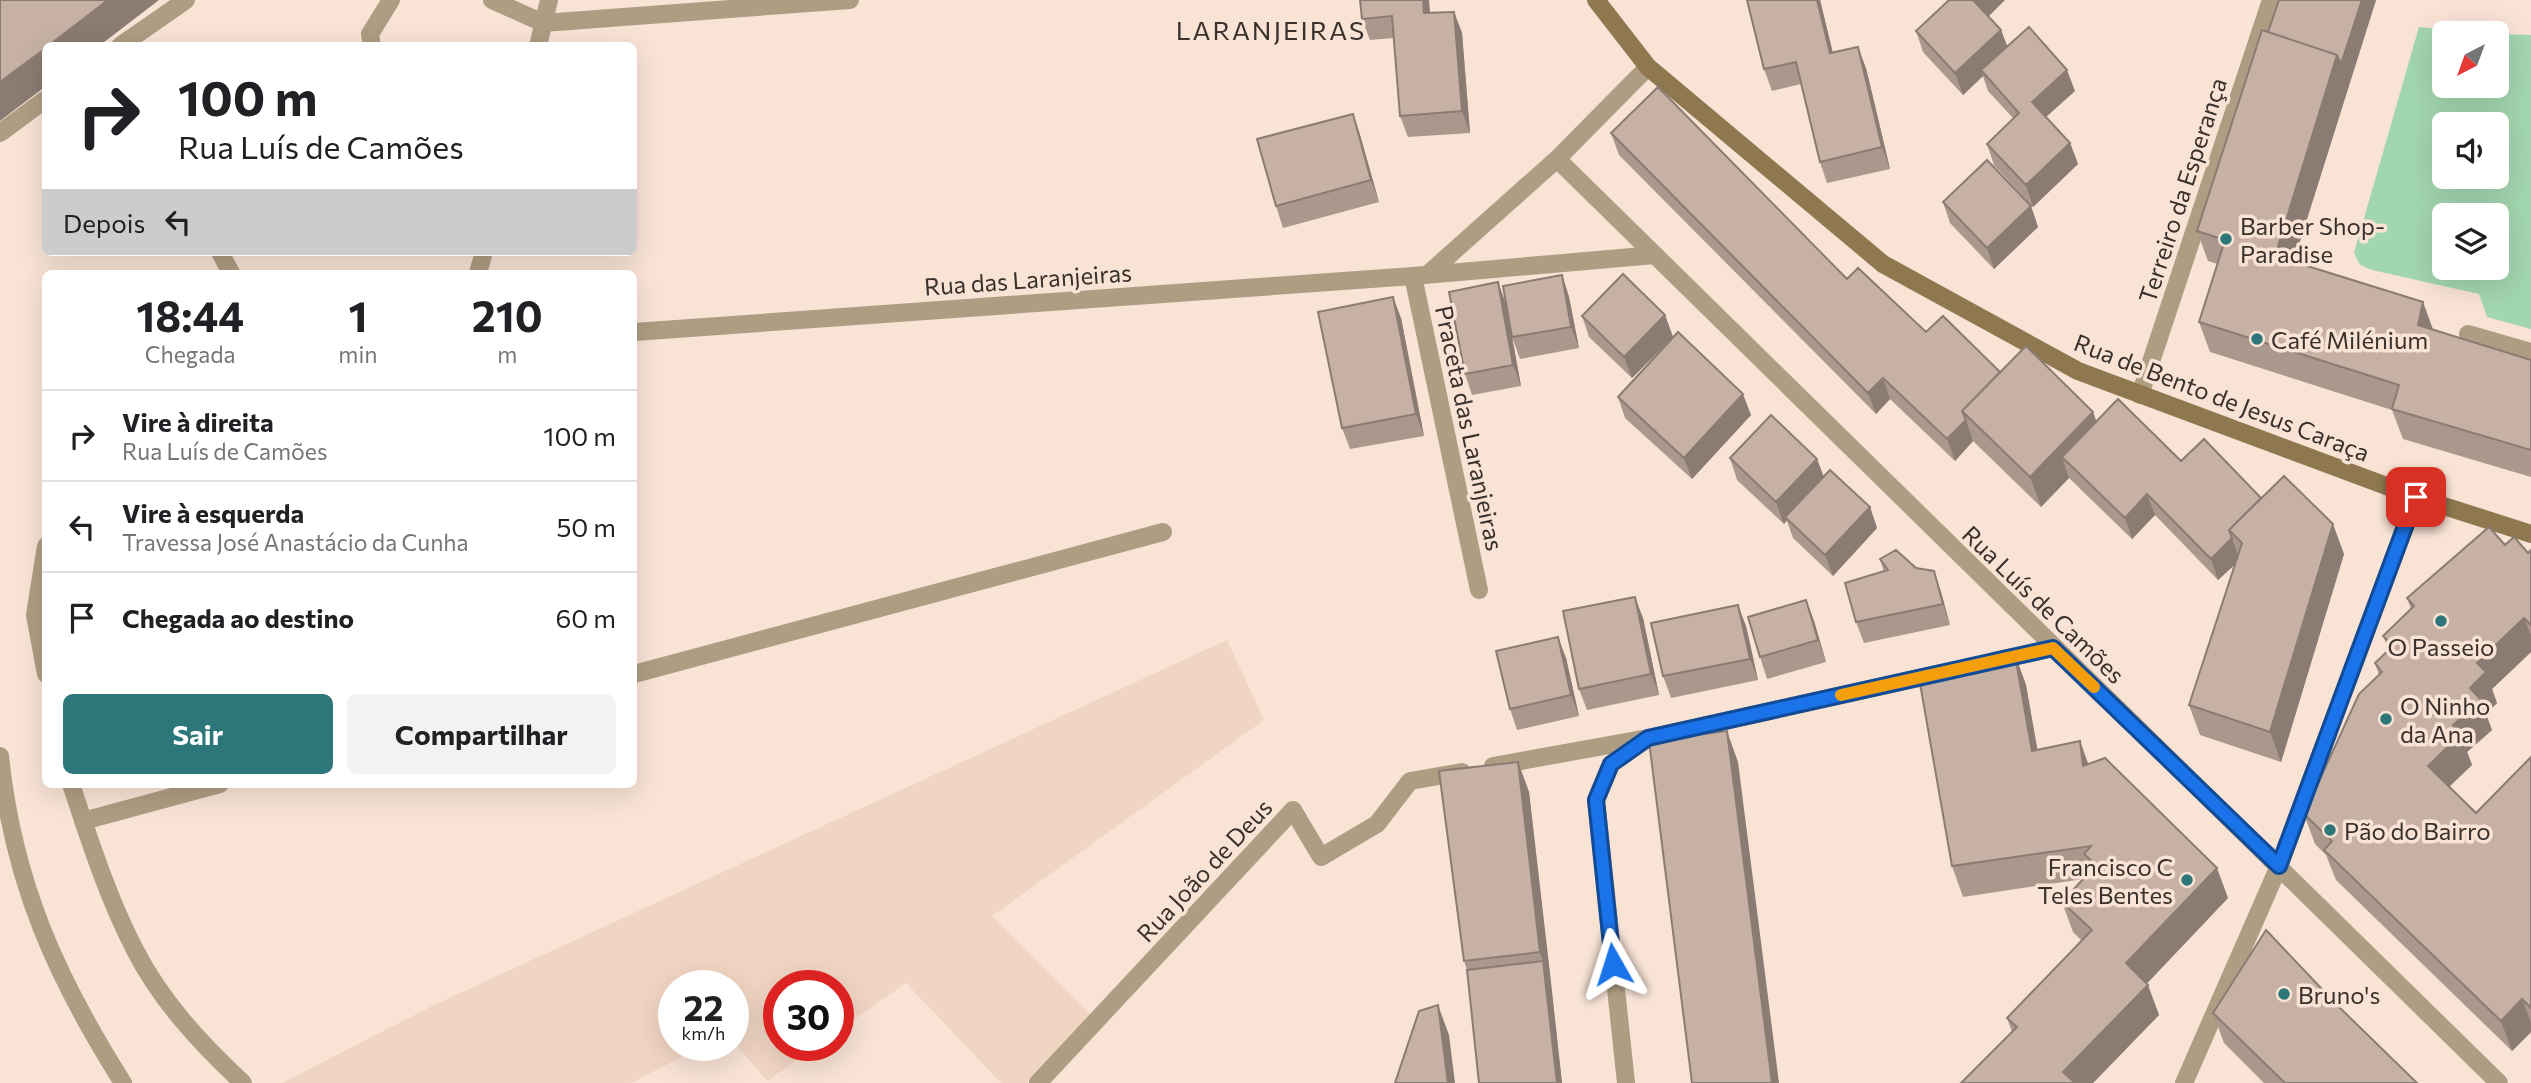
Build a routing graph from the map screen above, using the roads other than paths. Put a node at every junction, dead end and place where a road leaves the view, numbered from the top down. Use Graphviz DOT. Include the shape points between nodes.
graph roads {
  1 [pos="186,0"];
  2 [pos="391,0"];
  3 [pos="492,0"];
  4 [pos="550,0"];
  5 [pos="850,0"];
  6 [pos="1596,0"];
  7 [pos="2271,0"];
  8 [pos="543,23"];
  9 [pos="126,42"];
  10 [pos="371,42"];
  11 [pos="538,42"];
  12 [pos="1648,67"];
  13 [pos="42,102"];
  14 [pos="0,132"];
  15 [pos="1557,159"];
  16 [pos="1655,255"];
  17 [pos="1420,276"];
  18 [pos="637,332"];
  19 [pos="2468,334"];
  20 [pos="2531,352"];
  21 [pos="2140,394"];
  22 [pos="2416,497"];
  23 [pos="1163,532"];
  24 [pos="2531,534"];
  25 [pos="42,571"];
  26 [pos="1479,590"];
  27 [pos="2053,648"];
  28 [pos="42,653"];
  29 [pos="637,673"];
  30 [pos="1648,738"];
  31 [pos="0,756"];
  32 [pos="72,788"];
  33 [pos="205,788"];
  34 [pos="83,821"];
  35 [pos="2279,866"];
  36 [pos="123,1083"];
  37 [pos="243,1083"];
  38 [pos="1038,1083"];
  39 [pos="1626,1083"];
  40 [pos="2183,1083"];
  41 [pos="2499,1083"];
  1 -- 9 [label="street"];
  2 -- 10 [label="street" via="370,34"];
  3 -- 8 [label="street"];
  4 -- 8 [label="street"];
  5 -- 8 [label="street"];
  6 -- 12 [label="main road, Rua de Bento de Jesus Caraça"];
  7 -- 21 [label="street, Terreiro da Esperança"];
  8 -- 11 [label="street"];
  12 -- 15 [label="street"];
  12 -- 21 [label="main road, Rua de Bento de Jesus Caraça" via="1883,264 2078,371"];
  13 -- 14 [label="street"];
  15 -- 16 [label="street, Rua Luís de Camões"];
  15 -- 17 [label="street"];
  16 -- 17 [label="street, Rua das Laranjeiras"];
  16 -- 27 [label="street, Rua Luís de Camões"];
  17 -- 18 [label="street, Rua das Laranjeiras"];
  17 -- 26 [label="street, Praceta das Laranjeiras"];
  19 -- 20 [label="street"];
  21 -- 22 [label="main road, Rua de Bento de Jesus Caraça"];
  22 -- 24 [label="main road, Rua de Bento de Jesus Caraça"];
  22 -- 35 [label="street"];
  23 -- 29 [label="street"];
  25 -- 28 [label="street" via="35,615"];
  27 -- 30 [label="street"];
  27 -- 35 [label="street, Rua Luís de Camões"];
  30 -- 38 [label="street, Rua João de Deus" via="1410,781 1377,824 1321,857 1293,810"];
  30 -- 39 [label="street" via="1611,764 1596,800"];
  31 -- 36 [label="street" via="25,889 53,959"];
  32 -- 34 [label="street"];
  33 -- 34 [label="street"];
  34 -- 37 [label="street" via="135,950 202,1045"];
  35 -- 40 [label="street"];
  35 -- 41 [label="street, Rua Luís de Camões"];
}
